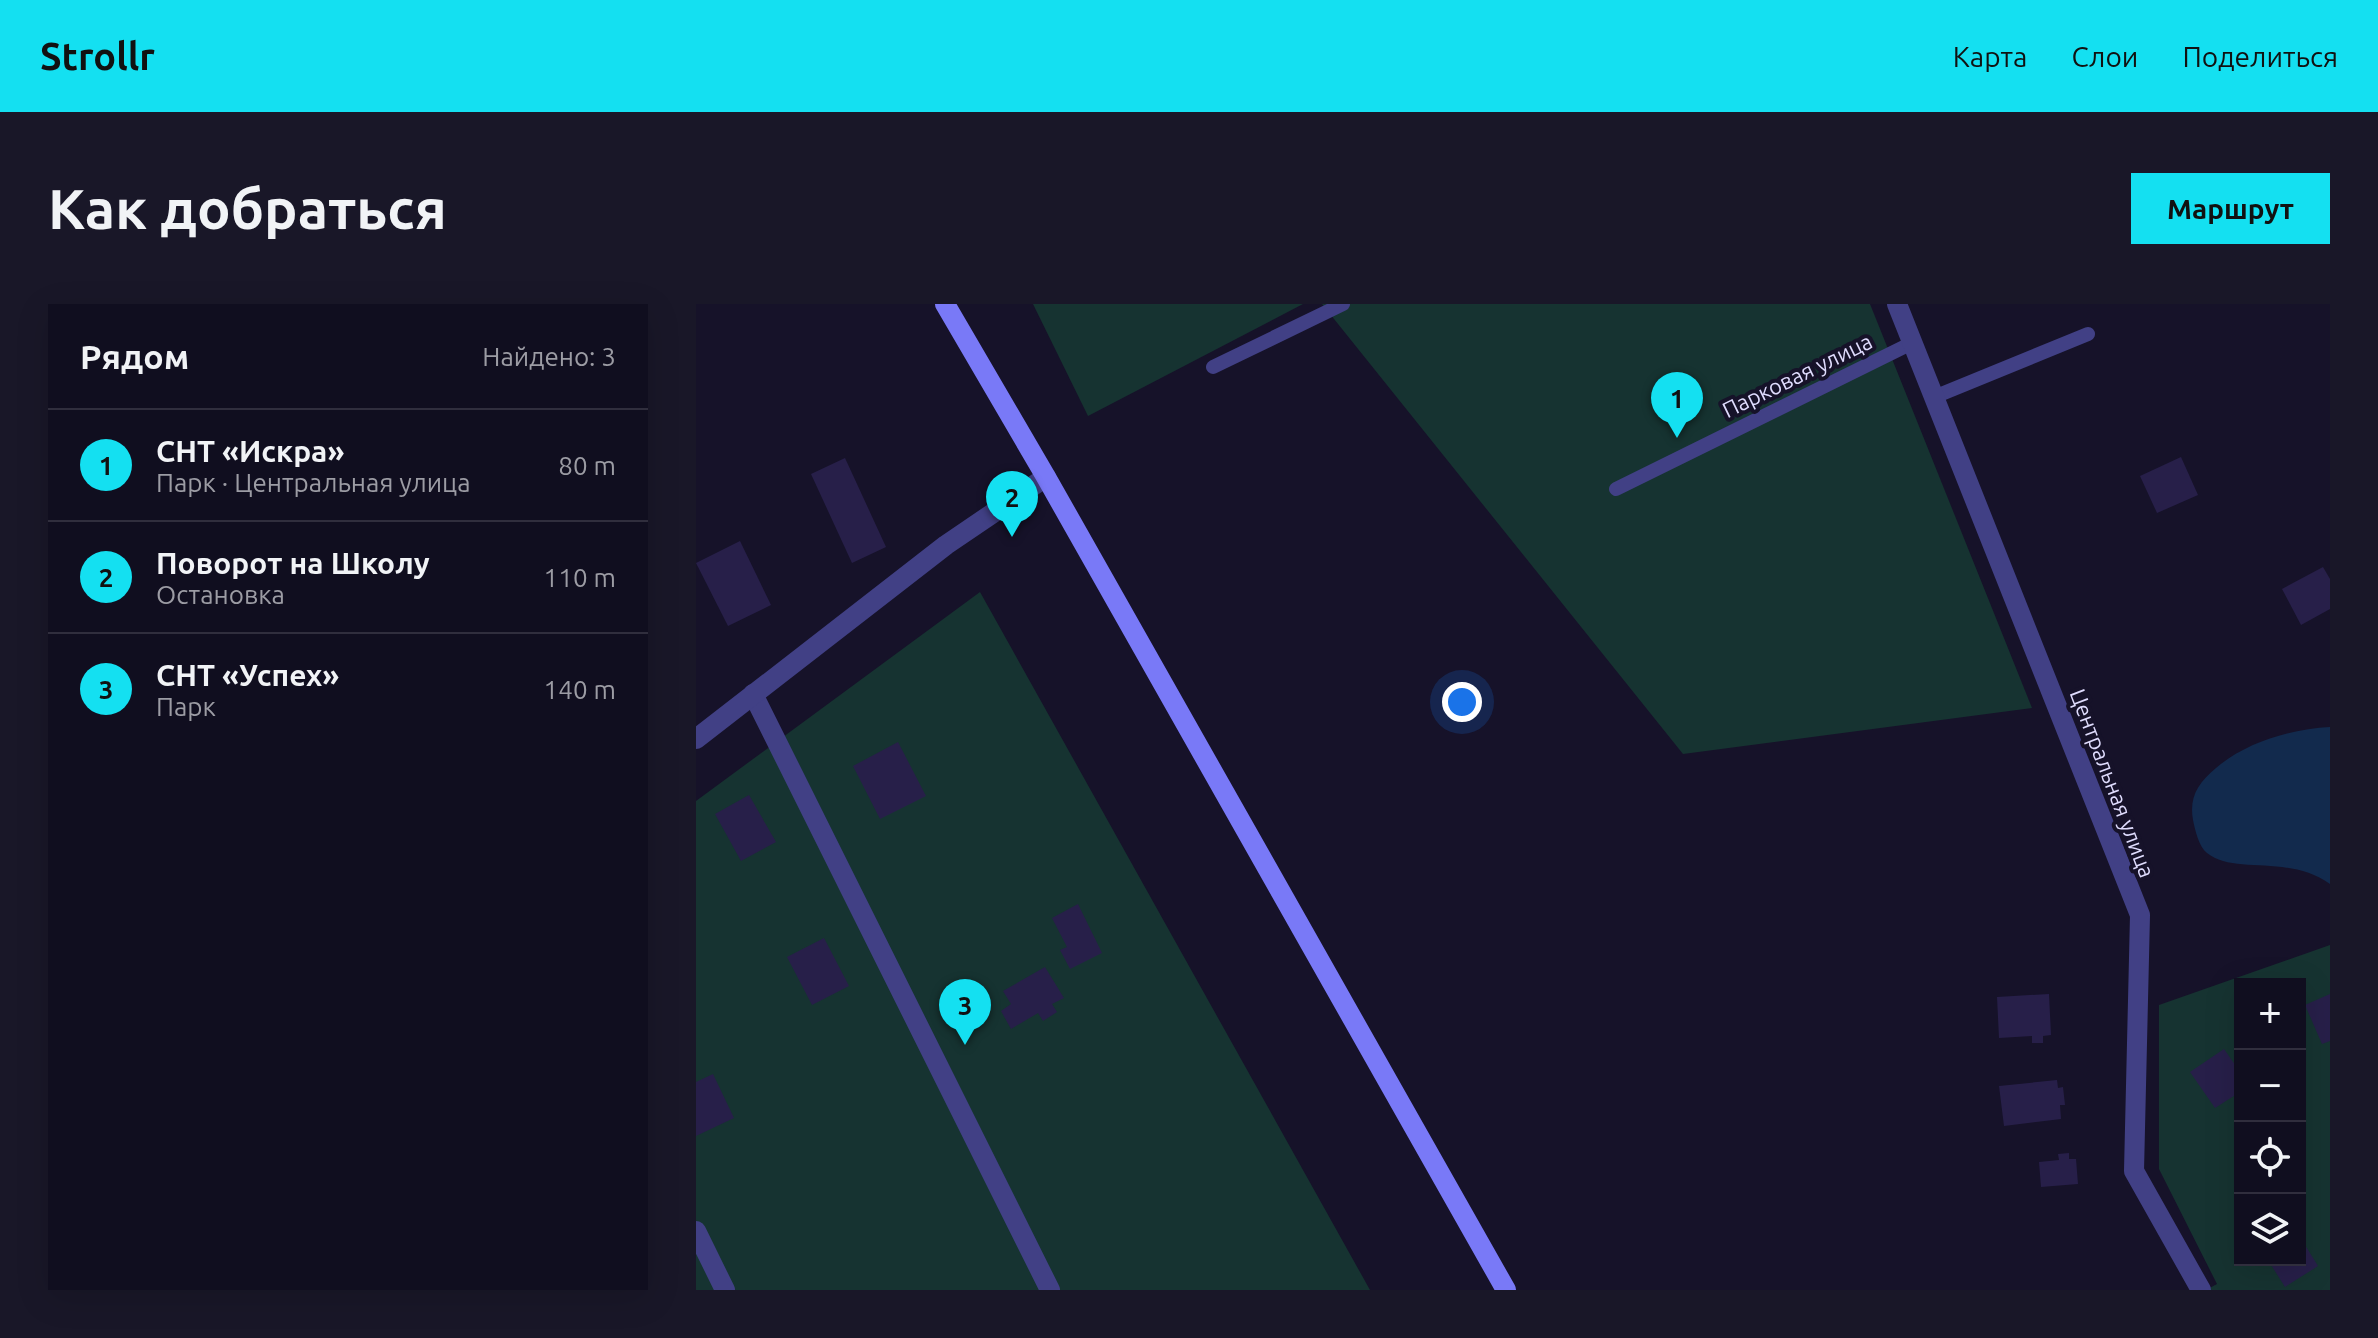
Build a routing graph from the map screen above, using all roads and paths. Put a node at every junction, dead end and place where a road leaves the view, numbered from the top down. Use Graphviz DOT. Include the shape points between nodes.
graph roads {
  1 [pos="945,304"];
  2 [pos="1343,304"];
  3 [pos="1897,304"];
  4 [pos="2088,334"];
  5 [pos="1912,343"];
  6 [pos="1213,367"];
  7 [pos="1934,397"];
  8 [pos="1046,477"];
  9 [pos="1616,489"];
  10 [pos="753,694"];
  11 [pos="696,739"];
  12 [pos="696,1231"];
  13 [pos="725,1290"];
  14 [pos="1050,1290"];
  15 [pos="1506,1290"];
  16 [pos="2201,1290"];
  1 -- 8 [label="main road"];
  2 -- 6 [label="lane"];
  3 -- 5 [label="street, Центральная улица"];
  4 -- 7 [label="lane"];
  5 -- 7 [label="street, Центральная улица"];
  5 -- 9 [label="lane, Парковая улица"];
  7 -- 16 [label="street, Центральная улица" via="2140,915 2134,1171"];
  8 -- 10 [label="street" via="946,545"];
  8 -- 15 [label="main road"];
  10 -- 11 [label="street"];
  10 -- 14 [label="street"];
  12 -- 13 [label="street"];
}
